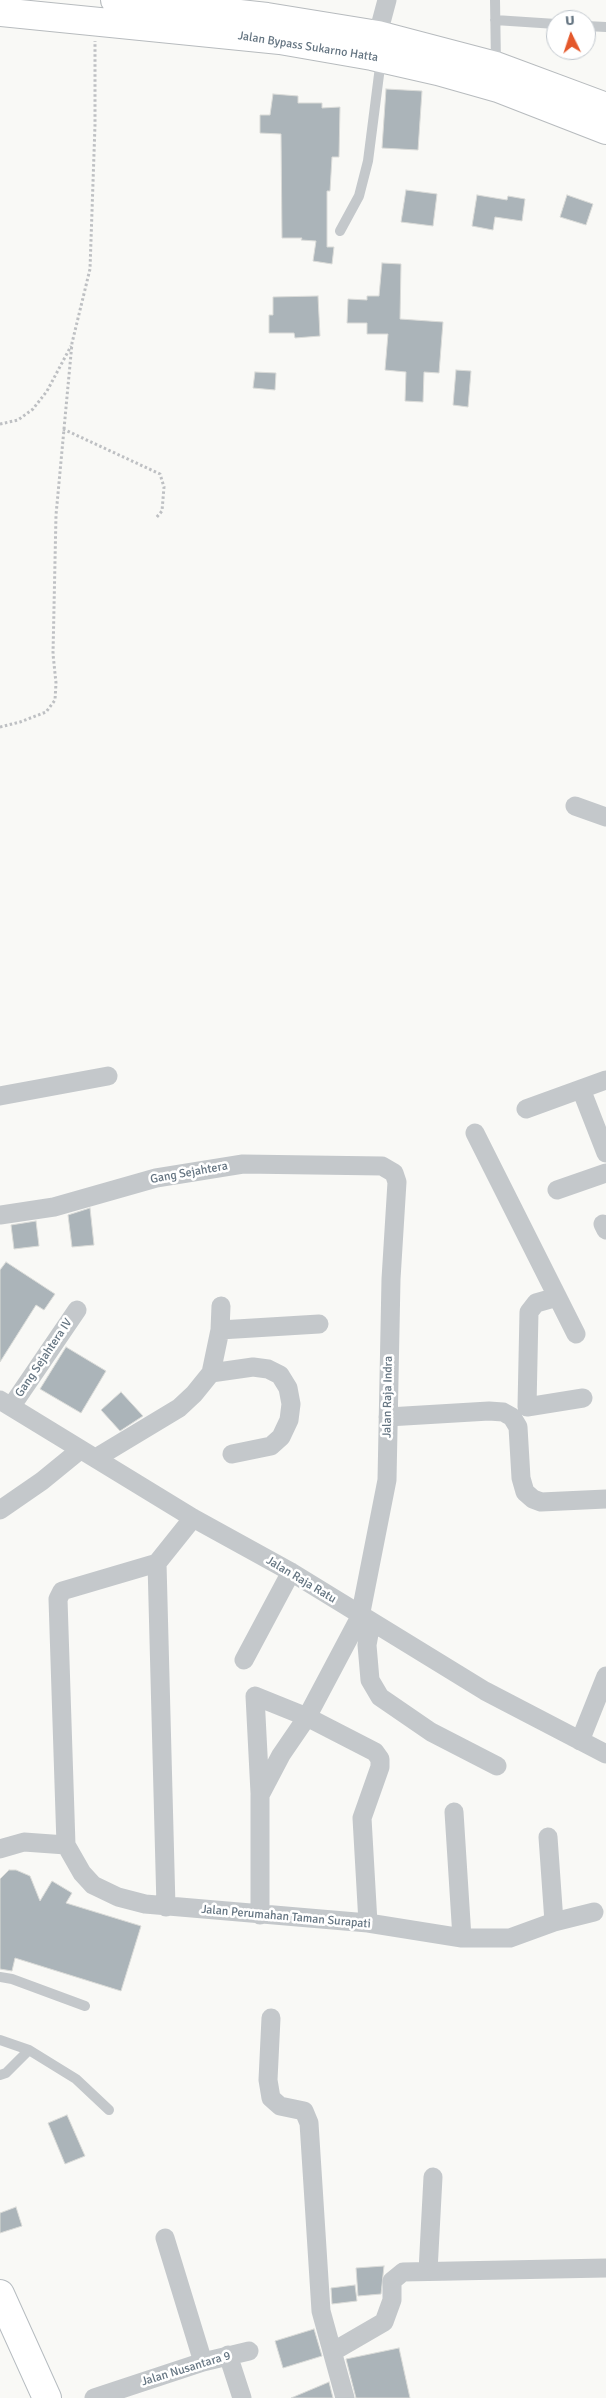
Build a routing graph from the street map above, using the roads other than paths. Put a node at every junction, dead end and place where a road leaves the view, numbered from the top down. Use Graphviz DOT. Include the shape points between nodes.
graph roads {
  1 [pos="115,0"];
  2 [pos="387,0"];
  3 [pos="495,0"];
  4 [pos="0,12"];
  5 [pos="495,20"];
  6 [pos="546,23"];
  7 [pos="377,50"];
  8 [pos="496,66"];
  9 [pos="606,107"];
  10 [pos="606,130"];
  11 [pos="340,231"];
  12 [pos="575,806"];
  13 [pos="606,817"];
  14 [pos="108,1076"];
  15 [pos="606,1080"];
  16 [pos="581,1089"];
  17 [pos="0,1096"];
  18 [pos="526,1109"];
  19 [pos="475,1134"];
  20 [pos="606,1153"];
  21 [pos="382,1166"];
  22 [pos="606,1173"];
  23 [pos="556,1190"];
  24 [pos="0,1215"];
  25 [pos="557,1297"];
  26 [pos="221,1306"];
  27 [pos="77,1310"];
  28 [pos="320,1324"];
  29 [pos="220,1330"];
  30 [pos="576,1334"];
  31 [pos="211,1373"];
  32 [pos="583,1398"];
  33 [pos="5,1403"];
  34 [pos="527,1407"];
  35 [pos="388,1416"];
  36 [pos="515,1422"];
  37 [pos="88,1454"];
  38 [pos="232,1454"];
  39 [pos="606,1499"];
  40 [pos="0,1510"];
  41 [pos="193,1518"];
  42 [pos="157,1563"];
  43 [pos="290,1572"];
  44 [pos="361,1624"];
  45 [pos="244,1660"];
  46 [pos="606,1676"];
  47 [pos="307,1717"];
  48 [pos="580,1741"];
  49 [pos="606,1754"];
  50 [pos="497,1766"];
  51 [pos="260,1795"];
  52 [pos="454,1812"];
  53 [pos="548,1837"];
  54 [pos="66,1845"];
  55 [pos="0,1849"];
  56 [pos="166,1907"];
  57 [pos="594,1912"];
  58 [pos="260,1915"];
  59 [pos="554,1922"];
  60 [pos="368,1923"];
  61 [pos="462,1938"];
  62 [pos="0,1977"];
  63 [pos="84,2006"];
  64 [pos="271,2018"];
  65 [pos="0,2040"];
  66 [pos="29,2050"];
  67 [pos="0,2075"];
  68 [pos="110,2110"];
  69 [pos="433,2177"];
  70 [pos="165,2238"];
  71 [pos="606,2268"];
  72 [pos="428,2271"];
  73 [pos="0,2294"];
  74 [pos="249,2351"];
  75 [pos="334,2351"];
  76 [pos="228,2355"];
  77 [pos="203,2362"];
  78 [pos="47,2398"];
  79 [pos="94,2398"];
  80 [pos="242,2398"];
  81 [pos="345,2398"];
  1 -- 7 [label="main road, Jalan Bypass Sukarno Hatta" via="267,17"];
  2 -- 7 [label="street"];
  3 -- 5 [label="lane"];
  4 -- 7 [label="main road, Jalan Bypass Sukarno Hatta"];
  5 -- 6 [label="lane"];
  5 -- 8 [label="lane"];
  7 -- 8 [label="main road, Jalan Bypass Sukarno Hatta"];
  7 -- 10 [label="main road, Jalan Bypass Sukarno Hatta" via="498,88"];
  7 -- 11 [label="lane" via="368,161 359,196"];
  8 -- 9 [label="main road, Jalan Bypass Sukarno Hatta"];
  12 -- 13 [label="street"];
  14 -- 17 [label="street"];
  15 -- 16 [label="street"];
  16 -- 18 [label="street"];
  16 -- 20 [label="street"];
  19 -- 25 [label="street"];
  21 -- 24 [label="street, Gang Sejahtera" via="243,1164 156,1178 54,1207"];
  21 -- 35 [label="street, Jalan Raja Indra" via="394,1173 397,1182"];
  22 -- 23 [label="street"];
  25 -- 30 [label="street"];
  25 -- 34 [label="street" via="536,1303 530,1312"];
  26 -- 29 [label="street"];
  27 -- 33 [label="street, Gang Sejahtera IV"];
  28 -- 29 [label="street"];
  29 -- 31 [label="street"];
  31 -- 37 [label="street" via="179,1408"];
  31 -- 38 [label="street" via="253,1367 268,1369 280,1375 288,1388 290,1420 281,1437 271,1446"];
  32 -- 34 [label="street"];
  33 -- 37 [label="street, Jalan Raja Ratu"];
  34 -- 36 [label="street"];
  35 -- 36 [label="street" via="489,1411 503,1412"];
  35 -- 44 [label="street, Jalan Raja Indra" via="387,1480"];
  36 -- 39 [label="street" via="521,1478 525,1492 533,1499 540,1502"];
  37 -- 40 [label="street"];
  37 -- 41 [label="street, Jalan Raja Ratu"];
  41 -- 42 [label="street"];
  41 -- 43 [label="street, Jalan Raja Ratu"];
  42 -- 54 [label="street" via="62,1591 58,1599"];
  42 -- 56 [label="street"];
  43 -- 44 [label="street, Jalan Raja Ratu"];
  43 -- 45 [label="street"];
  44 -- 47 [label="street"];
  44 -- 48 [label="street, Jalan Raja Ratu"];
  44 -- 50 [label="street, Jalan Raja Indra" via="367,1645 370,1680 380,1697 431,1732"];
  46 -- 48 [label="street"];
  47 -- 51 [label="street" via="281,1755"];
  47 -- 51 [label="street" via="255,1696"];
  47 -- 60 [label="street" via="375,1752 380,1759 362,1818"];
  48 -- 49 [label="street, Jalan Raja Ratu"];
  51 -- 58 [label="street"];
  52 -- 61 [label="street"];
  53 -- 59 [label="street"];
  54 -- 55 [label="street" via="24,1842"];
  54 -- 56 [label="street, Jalan Perumahan Taman Surapati" via="92,1885 118,1897"];
  56 -- 58 [label="street, Jalan Perumahan Taman Surapati"];
  57 -- 59 [label="street, Jalan Perumahan Taman Surapati"];
  58 -- 60 [label="street, Jalan Perumahan Taman Surapati"];
  59 -- 61 [label="street, Jalan Perumahan Taman Surapati" via="510,1938"];
  60 -- 61 [label="street, Jalan Perumahan Taman Surapati"];
  62 -- 63 [label="lane"];
  64 -- 75 [label="street" via="268,2080 271,2098 280,2106 304,2111 310,2123 322,2312"];
  65 -- 66 [label="lane"];
  66 -- 67 [label="lane"];
  66 -- 68 [label="lane" via="76,2079"];
  69 -- 72 [label="street"];
  70 -- 77 [label="street"];
  71 -- 72 [label="street"];
  72 -- 75 [label="street" via="398,2275 392,2281 392,2300 384,2322"];
  73 -- 78 [label="main road"];
  74 -- 76 [label="street, Jalan Nusantara 9"];
  75 -- 81 [label="street"];
  76 -- 77 [label="street, Jalan Nusantara 9"];
  76 -- 80 [label="street"];
  77 -- 79 [label="street, Jalan Nusantara 9"];
}
